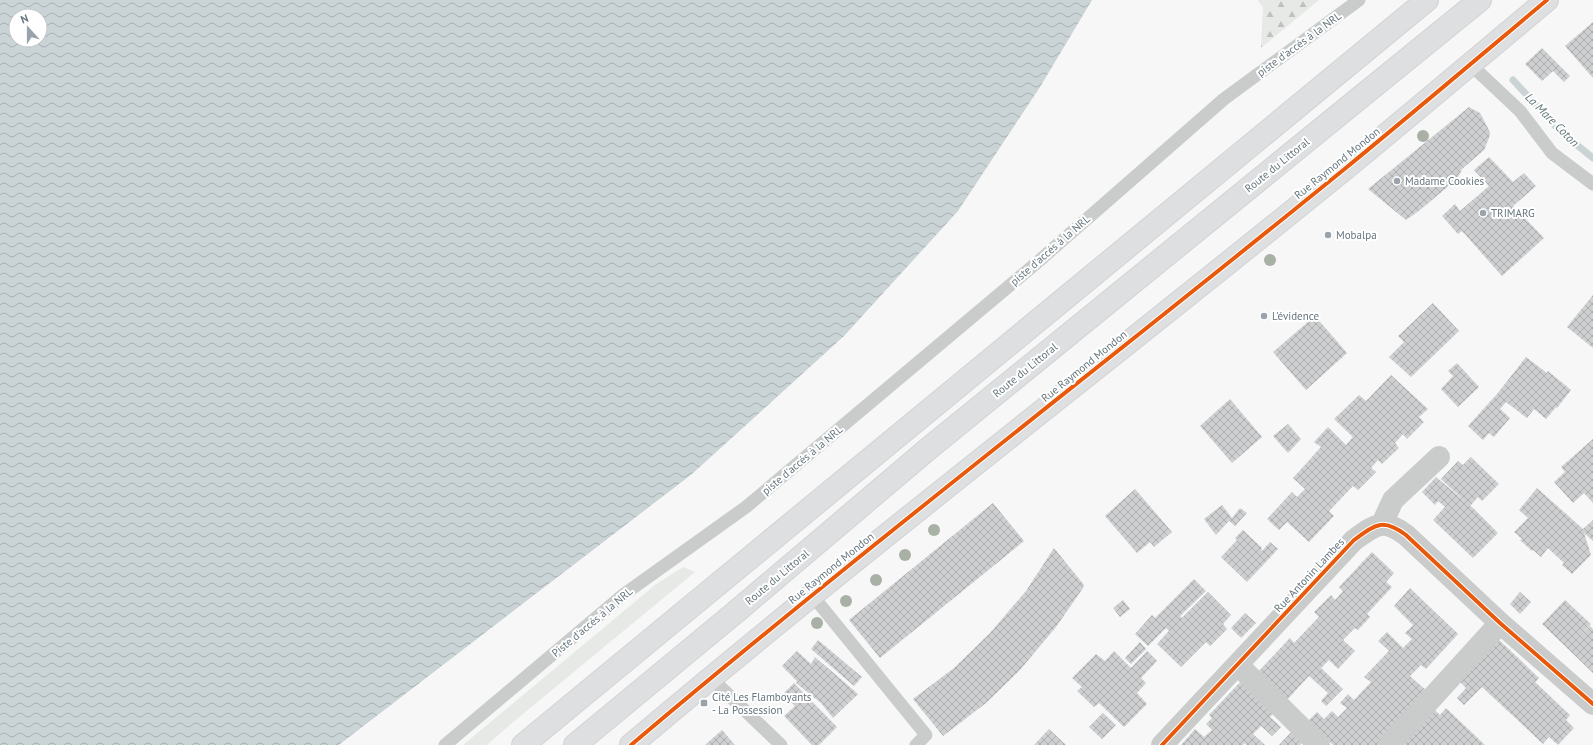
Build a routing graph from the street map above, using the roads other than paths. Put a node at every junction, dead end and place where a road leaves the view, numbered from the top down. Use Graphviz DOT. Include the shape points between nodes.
graph roads {
  1 [pos="1359,0"];
  2 [pos="1427,0"];
  3 [pos="1480,0"];
  4 [pos="1547,0"];
  5 [pos="1470,64"];
  6 [pos="1593,184"];
  7 [pos="1439,457"];
  8 [pos="746,508"];
  9 [pos="1382,524"];
  10 [pos="812,595"];
  11 [pos="1500,623"];
  12 [pos="1238,665"];
  13 [pos="711,678"];
  14 [pos="1593,704"];
  15 [pos="445,745"];
  16 [pos="524,745"];
  17 [pos="575,745"];
  18 [pos="632,745"];
  19 [pos="781,745"];
  20 [pos="916,745"];
  21 [pos="1162,745"];
  22 [pos="1319,745"];
  23 [pos="1389,745"];
  1 -- 8 [label="lane, piste d'accés à la NRL" via="1224,98 1040,260"];
  2 -- 16 [label="main road"];
  3 -- 17 [label="main road, Route du Littoral" via="928,449"];
  4 -- 5 [label="main road, Rue Raymond Mondon"];
  5 -- 6 [label="lane" via="1520,110 1552,153"];
  5 -- 10 [label="main road, Rue Raymond Mondon" via="1348,166"];
  7 -- 9 [label="street" via="1392,500"];
  8 -- 15 [label="lane, Piste d'accés à la NRL" via="623,595"];
  9 -- 11 [label="street" via="1395,527 1406,535"];
  9 -- 12 [label="street, Rue Antonin Lambes" via="1369,529 1354,540"];
  10 -- 13 [label="main road, Rue Raymond Mondon"];
  10 -- 20 [label="lane" via="926,735"];
  11 -- 14 [label="street"];
  11 -- 23 [label="street"];
  12 -- 21 [label="street, Rue Antonin Lambes"];
  12 -- 22 [label="street"];
  13 -- 18 [label="main road, Rue Raymond Mondon"];
  13 -- 19 [label="lane"];
}
